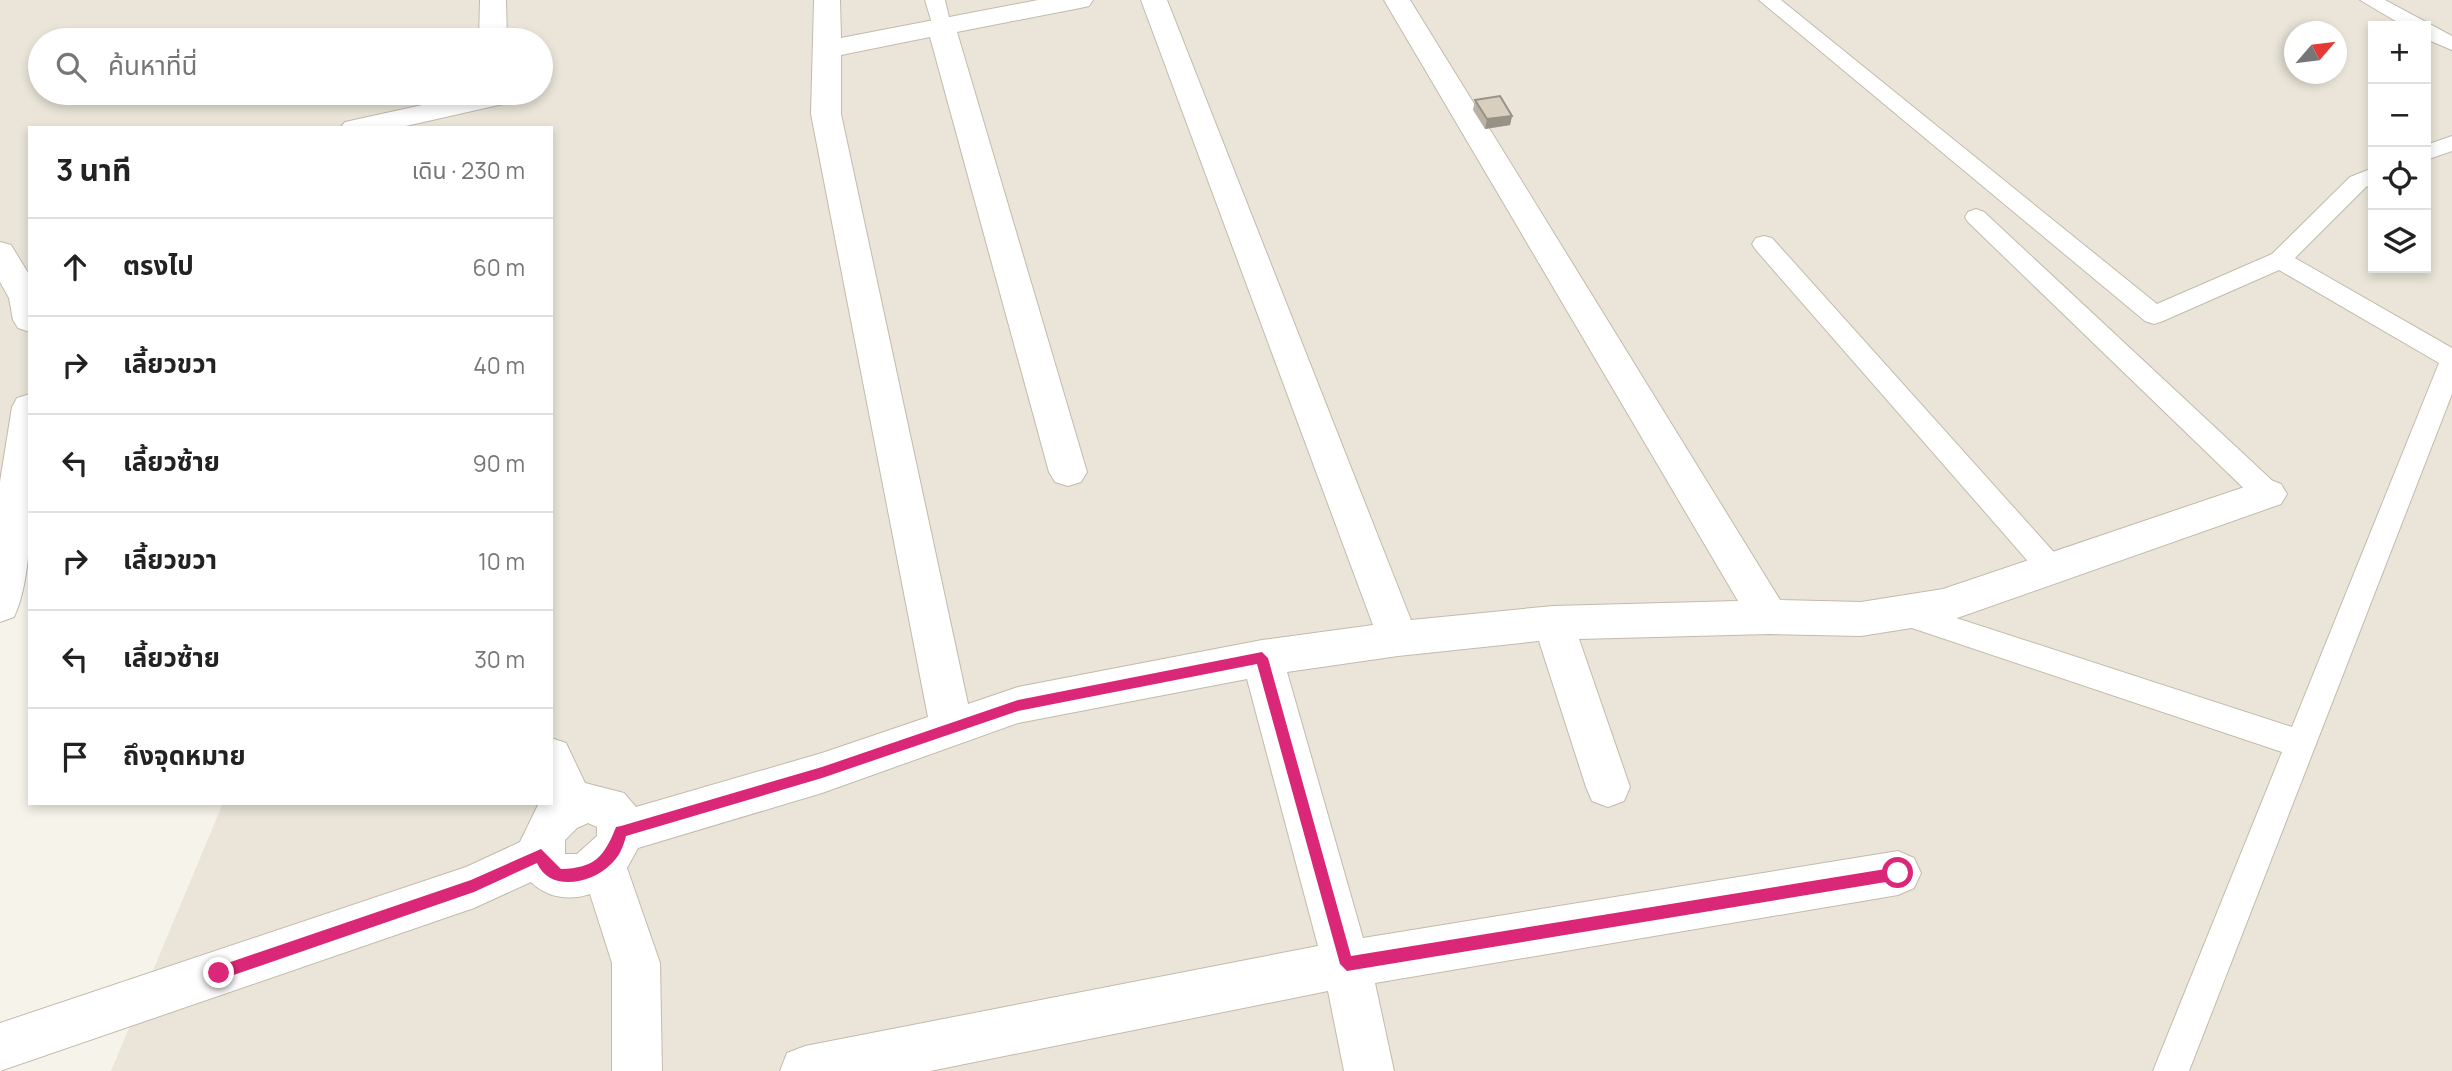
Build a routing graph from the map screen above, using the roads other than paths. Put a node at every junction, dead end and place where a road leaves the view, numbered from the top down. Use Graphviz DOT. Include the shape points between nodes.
graph roads {
  1 [pos="493,0"];
  2 [pos="827,0"];
  3 [pos="1080,0"];
  4 [pos="1154,0"];
  5 [pos="1397,0"];
  6 [pos="1769,0"];
  7 [pos="2373,0"];
  8 [pos="938,13"];
  9 [pos="2409,21"];
  10 [pos="492,28"];
  11 [pos="2431,34"];
  12 [pos="2452,44"];
  13 [pos="828,49"];
  14 [pos="453,105"];
  15 [pos="493,105"];
  16 [pos="364,126"];
  17 [pos="494,126"];
  18 [pos="2452,144"];
  19 [pos="2431,151"];
  20 [pos="2368,178"];
  21 [pos="1976,217"];
  22 [pos="1764,244"];
  23 [pos="0,253"];
  24 [pos="2280,260"];
  25 [pos="28,309"];
  26 [pos="2452,360"];
  27 [pos="28,420"];
  28 [pos="1068,472"];
  29 [pos="2268,494"];
  30 [pos="2050,567"];
  31 [pos="0,605"];
  32 [pos="1907,614"];
  33 [pos="1769,618"];
  34 [pos="1553,623"];
  35 [pos="1398,639"];
  36 [pos="1262,658"];
  37 [pos="952,729"];
  38 [pos="2301,744"];
  39 [pos="553,762"];
  40 [pos="1608,787"];
  41 [pos="573,807"];
  42 [pos="612,847"];
  43 [pos="541,855"];
  44 [pos="1898,873"];
  45 [pos="1347,964"];
  46 [pos="0,1048"];
  47 [pos="637,1071"];
  48 [pos="805,1071"];
  49 [pos="1368,1071"];
  50 [pos="2171,1071"];
  1 -- 10 [label="street"];
  2 -- 13 [label="street"];
  3 -- 8 [label="street"];
  4 -- 35 [label="street"];
  5 -- 33 [label="street"];
  6 -- 24 [label="lane" via="2154,315"];
  7 -- 9 [label="lane"];
  8 -- 13 [label="street"];
  8 -- 28 [label="street"];
  11 -- 12 [label="lane"];
  13 -- 37 [label="street" via="826,114"];
  14 -- 16 [label="street"];
  15 -- 17 [label="street"];
  18 -- 19 [label="lane"];
  20 -- 24 [label="lane"];
  21 -- 29 [label="lane"];
  22 -- 30 [label="lane"];
  23 -- 25 [label="street"];
  24 -- 26 [label="lane"];
  26 -- 38 [label="lane"];
  27 -- 31 [label="street"];
  29 -- 30 [label="street"];
  30 -- 32 [label="street"];
  32 -- 33 [label="street" via="1861,619"];
  32 -- 38 [label="lane"];
  33 -- 34 [label="street"];
  34 -- 35 [label="street"];
  34 -- 40 [label="street"];
  35 -- 36 [label="street"];
  36 -- 37 [label="street" via="1066,694 1018,705"];
  36 -- 45 [label="street"];
  37 -- 42 [label="street"];
  38 -- 50 [label="lane"];
  39 -- 41 [label="street"];
  41 -- 42 [label="street" via="588,803 613,810 620,820"];
  41 -- 43 [label="street" via="555,819 543,836"];
  42 -- 43 [label="street" via="582,875 559,875 544,864"];
  42 -- 47 [label="street" via="636,963"];
  43 -- 46 [label="street" via="474,886"];
  44 -- 45 [label="street"];
  45 -- 48 [label="street"];
  45 -- 49 [label="street"];
}
